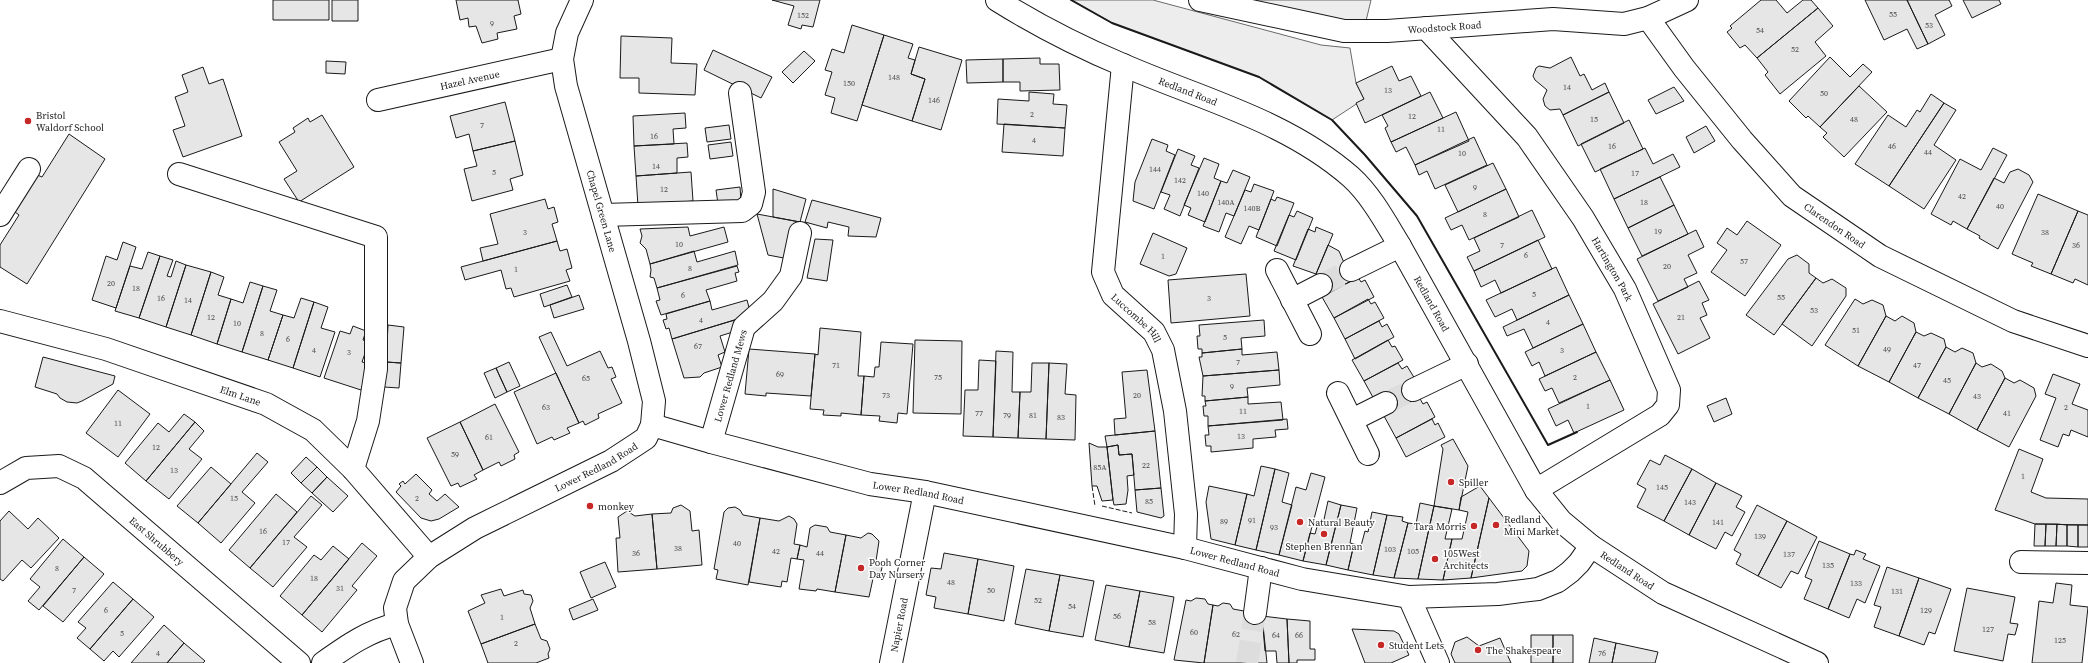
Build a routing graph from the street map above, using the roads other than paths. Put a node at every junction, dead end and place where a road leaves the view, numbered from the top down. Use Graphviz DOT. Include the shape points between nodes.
graph roads {
  1 [pos="582,0"];
  2 [pos="997,0"];
  3 [pos="1200,0"];
  4 [pos="1687,0"];
  5 [pos="1648,18"];
  6 [pos="1426,28"];
  7 [pos="562,60"];
  8 [pos="1123,66"];
  9 [pos="740,93"];
  10 [pos="378,100"];
  11 [pos="29,170"];
  12 [pos="178,174"];
  13 [pos="0,215"];
  14 [pos="603,215"];
  15 [pos="800,233"];
  16 [pos="1400,246"];
  17 [pos="1277,270"];
  18 [pos="1351,270"];
  19 [pos="1321,285"];
  20 [pos="1292,300"];
  21 [pos="0,321"];
  22 [pos="1310,334"];
  23 [pos="2088,346"];
  24 [pos="1467,364"];
  25 [pos="1413,390"];
  26 [pos="1338,393"];
  27 [pos="1386,403"];
  28 [pos="1352,420"];
  29 [pos="652,425"];
  30 [pos="711,442"];
  31 [pos="1368,454"];
  32 [pos="353,469"];
  33 [pos="0,483"];
  34 [pos="1536,490"];
  35 [pos="925,492"];
  36 [pos="1591,546"];
  37 [pos="1185,548"];
  38 [pos="429,557"];
  39 [pos="2021,562"];
  40 [pos="2088,563"];
  41 [pos="1261,568"];
  42 [pos="1409,598"];
  43 [pos="1255,613"];
  44 [pos="397,624"];
  45 [pos="298,663"];
  46 [pos="323,663"];
  47 [pos="412,663"];
  48 [pos="891,663"];
  49 [pos="1438,663"];
  50 [pos="1817,663"];
  1 -- 7 [label="street, Chapel Green Lane" via="567,33"];
  2 -- 8 [label="street, Redland Road" via="1024,17"];
  3 -- 6 [label="street, Woodstock Road" via="1344,31"];
  4 -- 5 [label="street, Woodstock Road"];
  5 -- 6 [label="street, Woodstock Road" via="1624,24 1553,19"];
  5 -- 23 [label="street, Clarendon Road" via="1742,140 1792,196 1880,256 2013,321"];
  6 -- 34 [label="street, Hartington Park" via="1527,137 1583,218 1625,289 1669,390 1668,405 1660,415"];
  7 -- 10 [label="street, Hazel Avenue"];
  7 -- 14 [label="street, Chapel Green Lane" via="566,86"];
  8 -- 16 [label="street, Redland Road" via="1215,100 1287,133 1322,154 1352,178 1376,208"];
  8 -- 37 [label="street, Luccombe Hill" via="1103,272 1112,295 1154,332 1163,350 1175,411 1184,490"];
  9 -- 14 [label="street" via="754,192 751,204 742,211"];
  11 -- 13 [label="street"];
  12 -- 32 [label="street" via="376,237 376,368 368,421"];
  14 -- 29 [label="street, Chapel Green Lane" via="654,401"];
  15 -- 30 [label="street, Lower Redland Mews" via="790,276 772,301 744,327"];
  16 -- 18 [label="street"];
  16 -- 24 [label="street, Redland Road"];
  17 -- 20 [label="street"];
  19 -- 20 [label="street"];
  20 -- 22 [label="street"];
  21 -- 32 [label="street, Elm Lane" via="106,349 266,404 313,430"];
  24 -- 25 [label="street"];
  24 -- 34 [label="street, Redland Road"];
  26 -- 28 [label="street"];
  27 -- 28 [label="street"];
  28 -- 31 [label="street"];
  29 -- 30 [label="street, Lower Redland Road"];
  29 -- 38 [label="street, Lower Redland Road" via="646,438 611,461 475,528"];
  30 -- 35 [label="street, Lower Redland Road" via="870,484"];
  32 -- 38 [label="street, Elm Lane"];
  33 -- 45 [label="street, East Shrubbery" via="26,468 59,466 84,478"];
  34 -- 36 [label="street, Redland Road" via="1561,521"];
  35 -- 37 [label="street, Lower Redland Road"];
  35 -- 48 [label="street, Napier Road"];
  36 -- 42 [label="street, Lower Redland Road" via="1570,572 1558,581 1538,588 1498,594"];
  36 -- 50 [label="street, Redland Road" via="1663,594"];
  37 -- 41 [label="street, Lower Redland Road"];
  38 -- 44 [label="street, Lower Redland Road" via="404,581 395,608"];
  39 -- 40 [label="street"];
  41 -- 42 [label="street, Lower Redland Road" via="1302,579"];
  41 -- 43 [label="street"];
  42 -- 49 [label="street"];
  44 -- 46 [label="street" via="380,628 359,638"];
  44 -- 47 [label="street, Lower Redland Road"];
}
